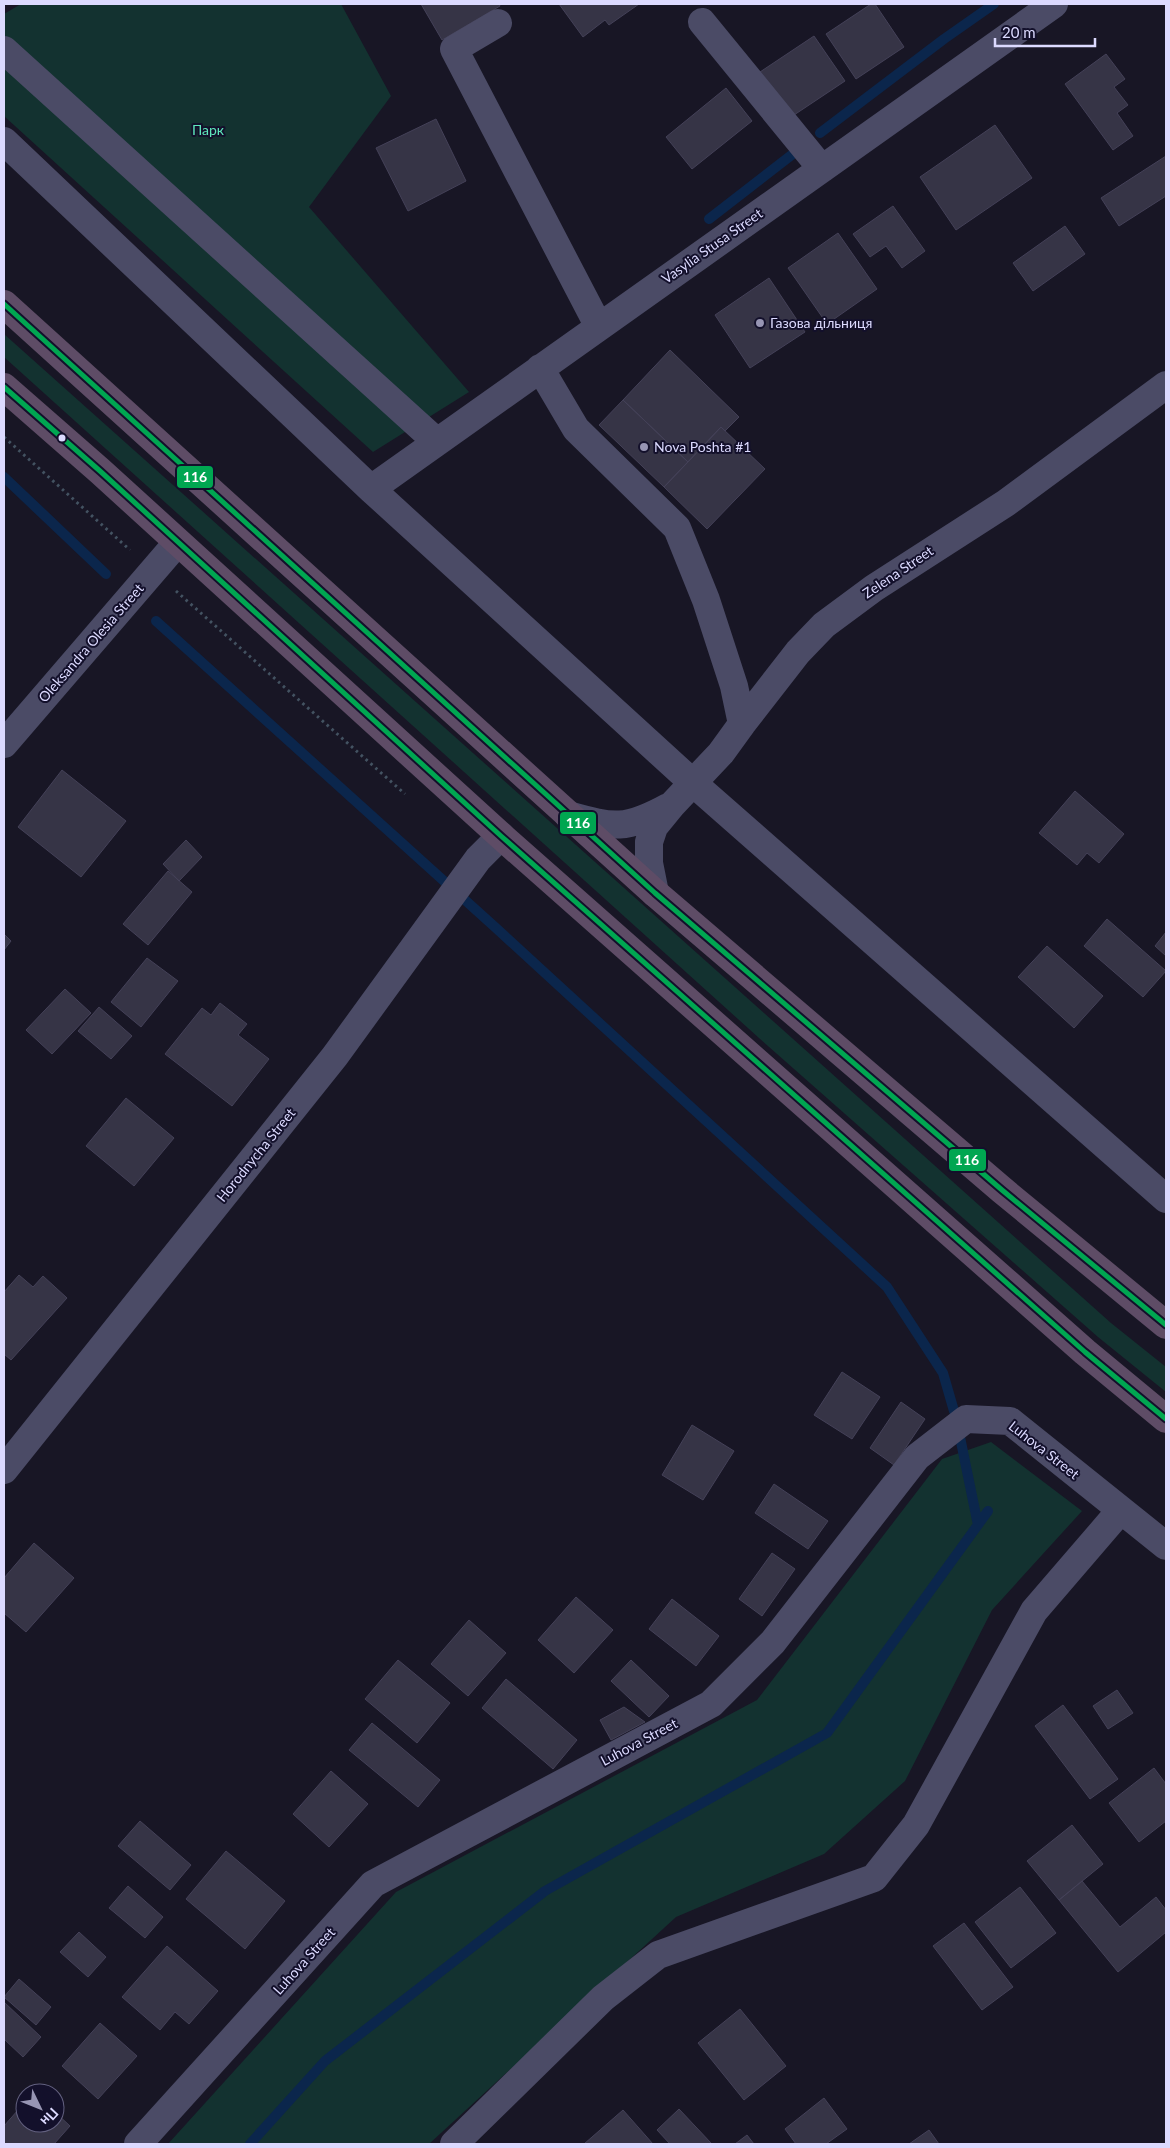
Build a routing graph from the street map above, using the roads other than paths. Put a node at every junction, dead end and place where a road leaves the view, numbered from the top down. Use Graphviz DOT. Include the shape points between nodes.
graph roads {
  1 [pos="1054,4"];
  2 [pos="702,22"];
  3 [pos="498,23"];
  4 [pos="4,50"];
  5 [pos="4,141"];
  6 [pos="822,168"];
  7 [pos="4,304"];
  8 [pos="599,327"];
  9 [pos="540,368"];
  10 [pos="1166,385"];
  11 [pos="4,387"];
  12 [pos="437,442"];
  13 [pos="371,489"];
  14 [pos="177,543"];
  15 [pos="742,724"];
  16 [pos="4,744"];
  17 [pos="693,783"];
  18 [pos="672,805"];
  19 [pos="568,815"];
  20 [pos="501,836"];
  21 [pos="655,893"];
  22 [pos="1166,1199"];
  23 [pos="1166,1325"];
  24 [pos="1166,1419"];
  25 [pos="4,1470"];
  26 [pos="1120,1511"];
  27 [pos="1166,1546"];
  28 [pos="138,2144"];
  29 [pos="454,2144"];
  1 -- 6 [label="street, Vasylia Stusa Street"];
  2 -- 6 [label="street"];
  3 -- 8 [label="street" via="454,49"];
  4 -- 12 [label="street"];
  5 -- 13 [label="street"];
  6 -- 8 [label="street, Vasylia Stusa Street"];
  7 -- 19 [label="highway"];
  8 -- 9 [label="street, Vasylia Stusa Street"];
  9 -- 12 [label="street, Vasylia Stusa Street"];
  9 -- 15 [label="street" via="576,429 677,528 706,600 734,686"];
  10 -- 15 [label="street, Zelena Street" via="1006,503 925,553 824,625 798,652"];
  11 -- 14 [label="highway"];
  12 -- 13 [label="street, Vasylia Stusa Street"];
  13 -- 17 [label="street"];
  14 -- 16 [label="street, Oleksandra Olesia Street"];
  14 -- 20 [label="highway"];
  15 -- 17 [label="street, Zelena Street" via="722,753"];
  17 -- 18 [label="street, Zelena Street"];
  17 -- 22 [label="street"];
  18 -- 19 [label="street, Zelena Street" via="622,826"];
  18 -- 21 [label="street, Zelena Street" via="654,827 650,842"];
  19 -- 21 [label="highway"];
  20 -- 24 [label="highway" via="1085,1352"];
  20 -- 25 [label="street, Horodnycha Street" via="456,888 335,1056"];
  21 -- 23 [label="highway" via="1002,1190"];
  26 -- 27 [label="street, Luhova Street"];
  26 -- 28 [label="street, Luhova Street" via="1010,1420 966,1419 917,1457 774,1642 711,1704 374,1884"];
  26 -- 29 [label="street" via="1034,1611 916,1825 874,1878 658,1954 603,1998"];
}
